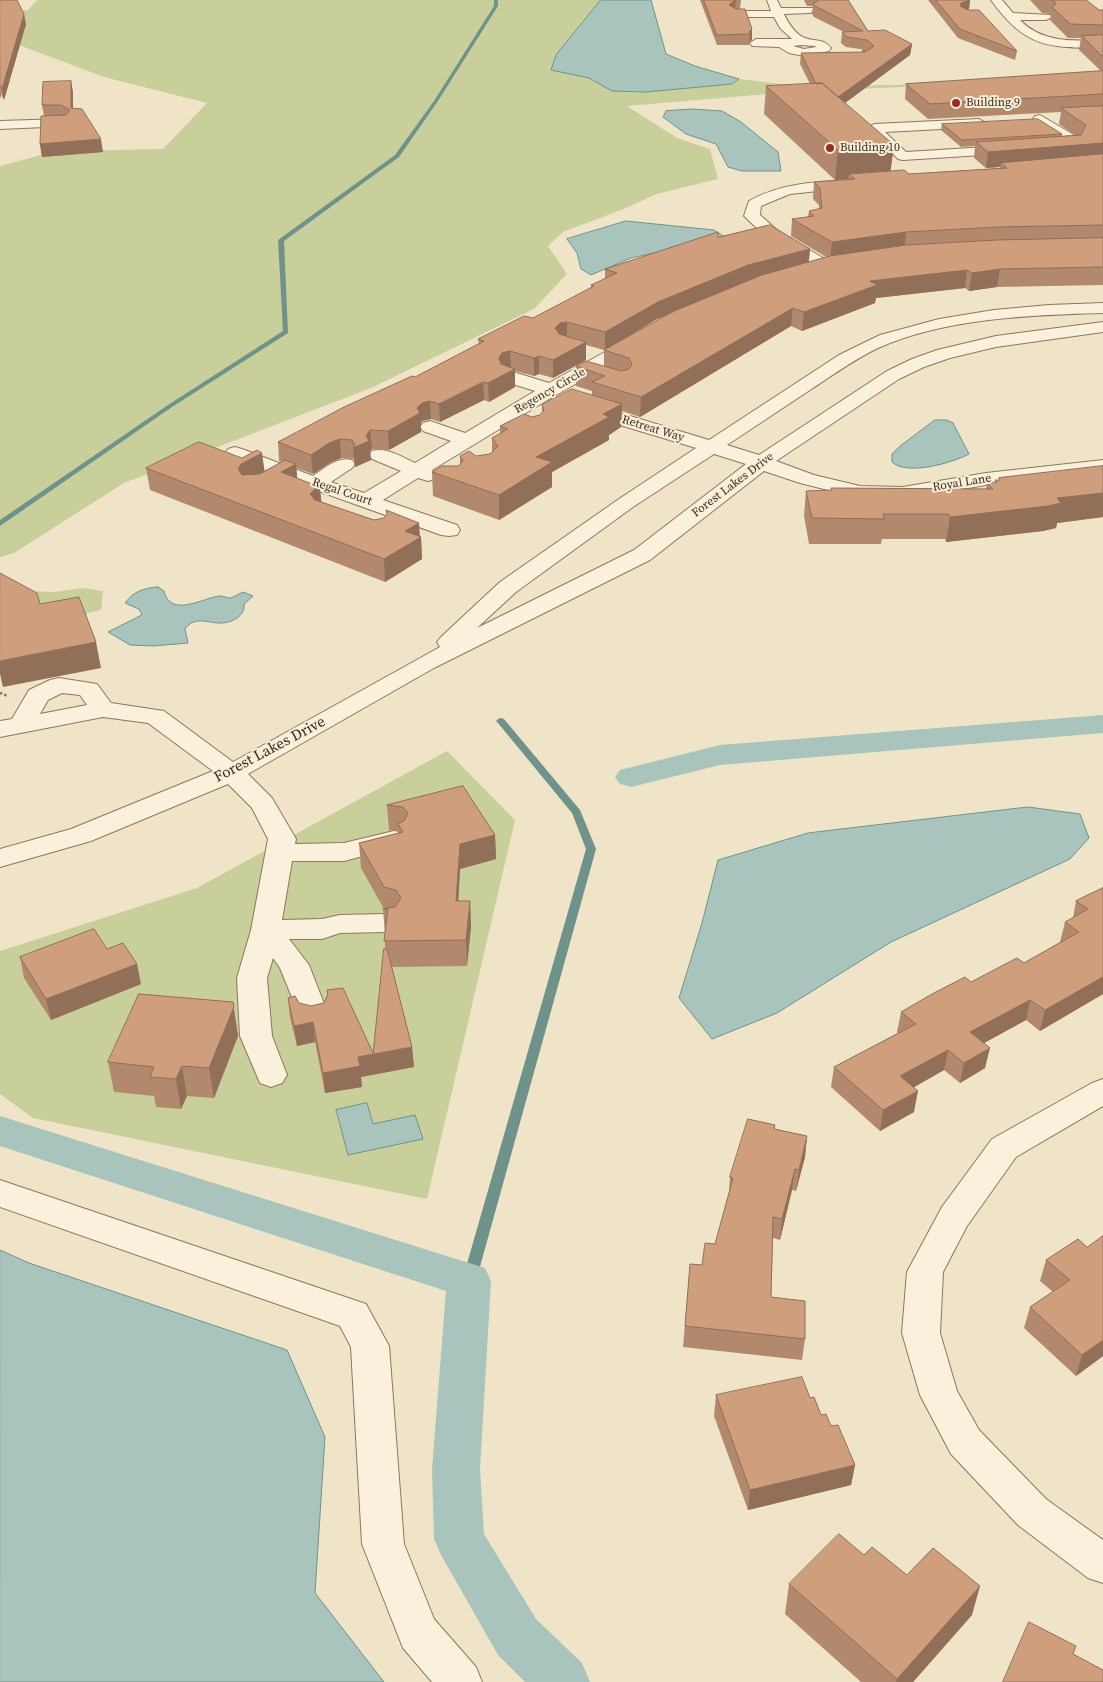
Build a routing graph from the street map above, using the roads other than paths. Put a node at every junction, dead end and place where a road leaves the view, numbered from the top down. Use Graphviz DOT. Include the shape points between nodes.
graph roads {
  1 [pos="998,2"];
  2 [pos="1016,4"];
  3 [pos="775,7"];
  4 [pos="738,9"];
  5 [pos="810,10"];
  6 [pos="992,14"];
  7 [pos="1010,15"];
  8 [pos="1046,16"];
  9 [pos="802,24"];
  10 [pos="1001,26"];
  11 [pos="1020,26"];
  12 [pos="785,27"];
  13 [pos="767,28"];
  14 [pos="1034,36"];
  15 [pos="1015,38"];
  16 [pos="1058,42"];
  17 [pos="756,44"];
  18 [pos="795,45"];
  19 [pos="839,47"];
  20 [pos="1100,47"];
  21 [pos="820,48"];
  22 [pos="1045,50"];
  23 [pos="775,55"];
  24 [pos="820,64"];
  25 [pos="1066,117"];
  26 [pos="992,122"];
  27 [pos="63,123"];
  28 [pos="0,125"];
  29 [pos="870,183"];
  30 [pos="846,264"];
  31 [pos="827,267"];
  32 [pos="800,275"];
  33 [pos="1103,308"];
  34 [pos="1028,312"];
  35 [pos="1103,328"];
  36 [pos="1048,332"];
  37 [pos="648,335"];
  38 [pos="582,351"];
  39 [pos="607,358"];
  40 [pos="554,365"];
  41 [pos="579,374"];
  42 [pos="510,378"];
  43 [pos="605,383"];
  44 [pos="547,392"];
  45 [pos="504,401"];
  46 [pos="523,407"];
  47 [pos="437,424"];
  48 [pos="483,431"];
  49 [pos="518,433"];
  50 [pos="710,446"];
  51 [pos="448,452"];
  52 [pos="736,454"];
  53 [pos="379,455"];
  54 [pos="238,459"];
  55 [pos="474,461"];
  56 [pos="762,462"];
  57 [pos="345,464"];
  58 [pos="1103,466"];
  59 [pos="416,471"];
  60 [pos="286,473"];
  61 [pos="443,482"];
  62 [pos="322,485"];
  63 [pos="260,486"];
  64 [pos="303,502"];
  65 [pos="367,510"];
  66 [pos="449,530"];
  67 [pos="426,663"];
  68 [pos="10,727"];
  69 [pos="232,773"];
  70 [pos="81,835"];
  71 [pos="394,839"];
  72 [pos="280,852"];
  73 [pos="0,858"];
  74 [pos="0,877"];
  75 [pos="386,923"];
  76 [pos="266,930"];
  77 [pos="313,1014"];
  78 [pos="271,1075"];
  79 [pos="1103,1091"];
  80 [pos="0,1193"];
  81 [pos="1103,1564"];
  82 [pos="460,1682"];
  1 -- 2 [label="street"];
  1 -- 7 [label="street"];
  3 -- 4 [label="street"];
  3 -- 5 [label="street"];
  3 -- 12 [label="street"];
  6 -- 7 [label="street"];
  7 -- 8 [label="street"];
  7 -- 11 [label="street"];
  9 -- 12 [label="street"];
  10 -- 11 [label="street"];
  11 -- 14 [label="street"];
  12 -- 13 [label="street"];
  12 -- 18 [label="street"];
  14 -- 15 [label="street"];
  14 -- 16 [label="street"];
  16 -- 20 [label="street"];
  16 -- 22 [label="street"];
  17 -- 18 [label="street"];
  18 -- 21 [label="street"];
  18 -- 23 [label="street"];
  19 -- 21 [label="street"];
  21 -- 24 [label="street"];
  25 -- 26 [label="street" via="1035,119 1074,141 1073,146 903,156 874,128"];
  27 -- 28 [label="street"];
  29 -- 31 [label="street" via="792,189 767,196 754,204 752,216 772,234"];
  30 -- 31 [label="street"];
  31 -- 32 [label="street"];
  33 -- 34 [label="street, Forest Lakes Drive"];
  34 -- 36 [label="street"];
  34 -- 50 [label="street, Forest Lakes Drive" via="932,326 885,339 832,367"];
  35 -- 36 [label="street, Forest Lakes Drive"];
  36 -- 56 [label="street, Forest Lakes Drive" via="941,353 913,364"];
  37 -- 39 [label="street, Regency Circle"];
  38 -- 39 [label="street"];
  39 -- 41 [label="street, Regency Circle"];
  40 -- 41 [label="street"];
  41 -- 43 [label="street"];
  41 -- 44 [label="street, Regency Circle"];
  42 -- 44 [label="street, Retreat Way"];
  44 -- 46 [label="street, Regency Circle"];
  44 -- 50 [label="street, Retreat Way"];
  45 -- 46 [label="street"];
  46 -- 48 [label="street, Regency Circle"];
  47 -- 48 [label="street"];
  48 -- 49 [label="street"];
  48 -- 51 [label="street, Regency Circle"];
  50 -- 52 [label="street, Retreat Way"];
  50 -- 67 [label="street, Forest Lakes Drive" via="508,587"];
  51 -- 55 [label="street"];
  51 -- 59 [label="street, Regency Circle"];
  52 -- 56 [label="street, Royal Lane"];
  53 -- 59 [label="street"];
  54 -- 60 [label="street, Regal Court"];
  56 -- 58 [label="street, Royal Lane" via="808,479 860,492 902,493 986,479"];
  56 -- 67 [label="street, Forest Lakes Drive" via="642,555"];
  57 -- 62 [label="street"];
  59 -- 61 [label="street"];
  59 -- 65 [label="street, Regency Circle"];
  60 -- 62 [label="street, Regal Court"];
  60 -- 63 [label="street"];
  62 -- 64 [label="street"];
  62 -- 65 [label="street, Regal Court"];
  65 -- 66 [label="street, Regal Court"];
  67 -- 69 [label="street, Forest Lakes Drive"];
  68 -- 69 [label="street" via="103,710 155,716"];
  69 -- 70 [label="street, Forest Lakes Drive"];
  69 -- 72 [label="street" via="263,804 282,839"];
  70 -- 73 [label="street, Forest Lakes Drive"];
  70 -- 74 [label="street, Forest Lakes Drive"];
  71 -- 72 [label="street" via="344,852"];
  72 -- 76 [label="street"];
  75 -- 76 [label="street"];
  76 -- 77 [label="street" via="294,965"];
  76 -- 78 [label="street" via="252,978 256,1036"];
  79 -- 81 [label="street" via="1004,1148 954,1217 925,1272 921,1333 938,1395 965,1442 1032,1512"];
  80 -- 82 [label="street" via="353,1316 370,1346 384,1544 418,1632"];
}
